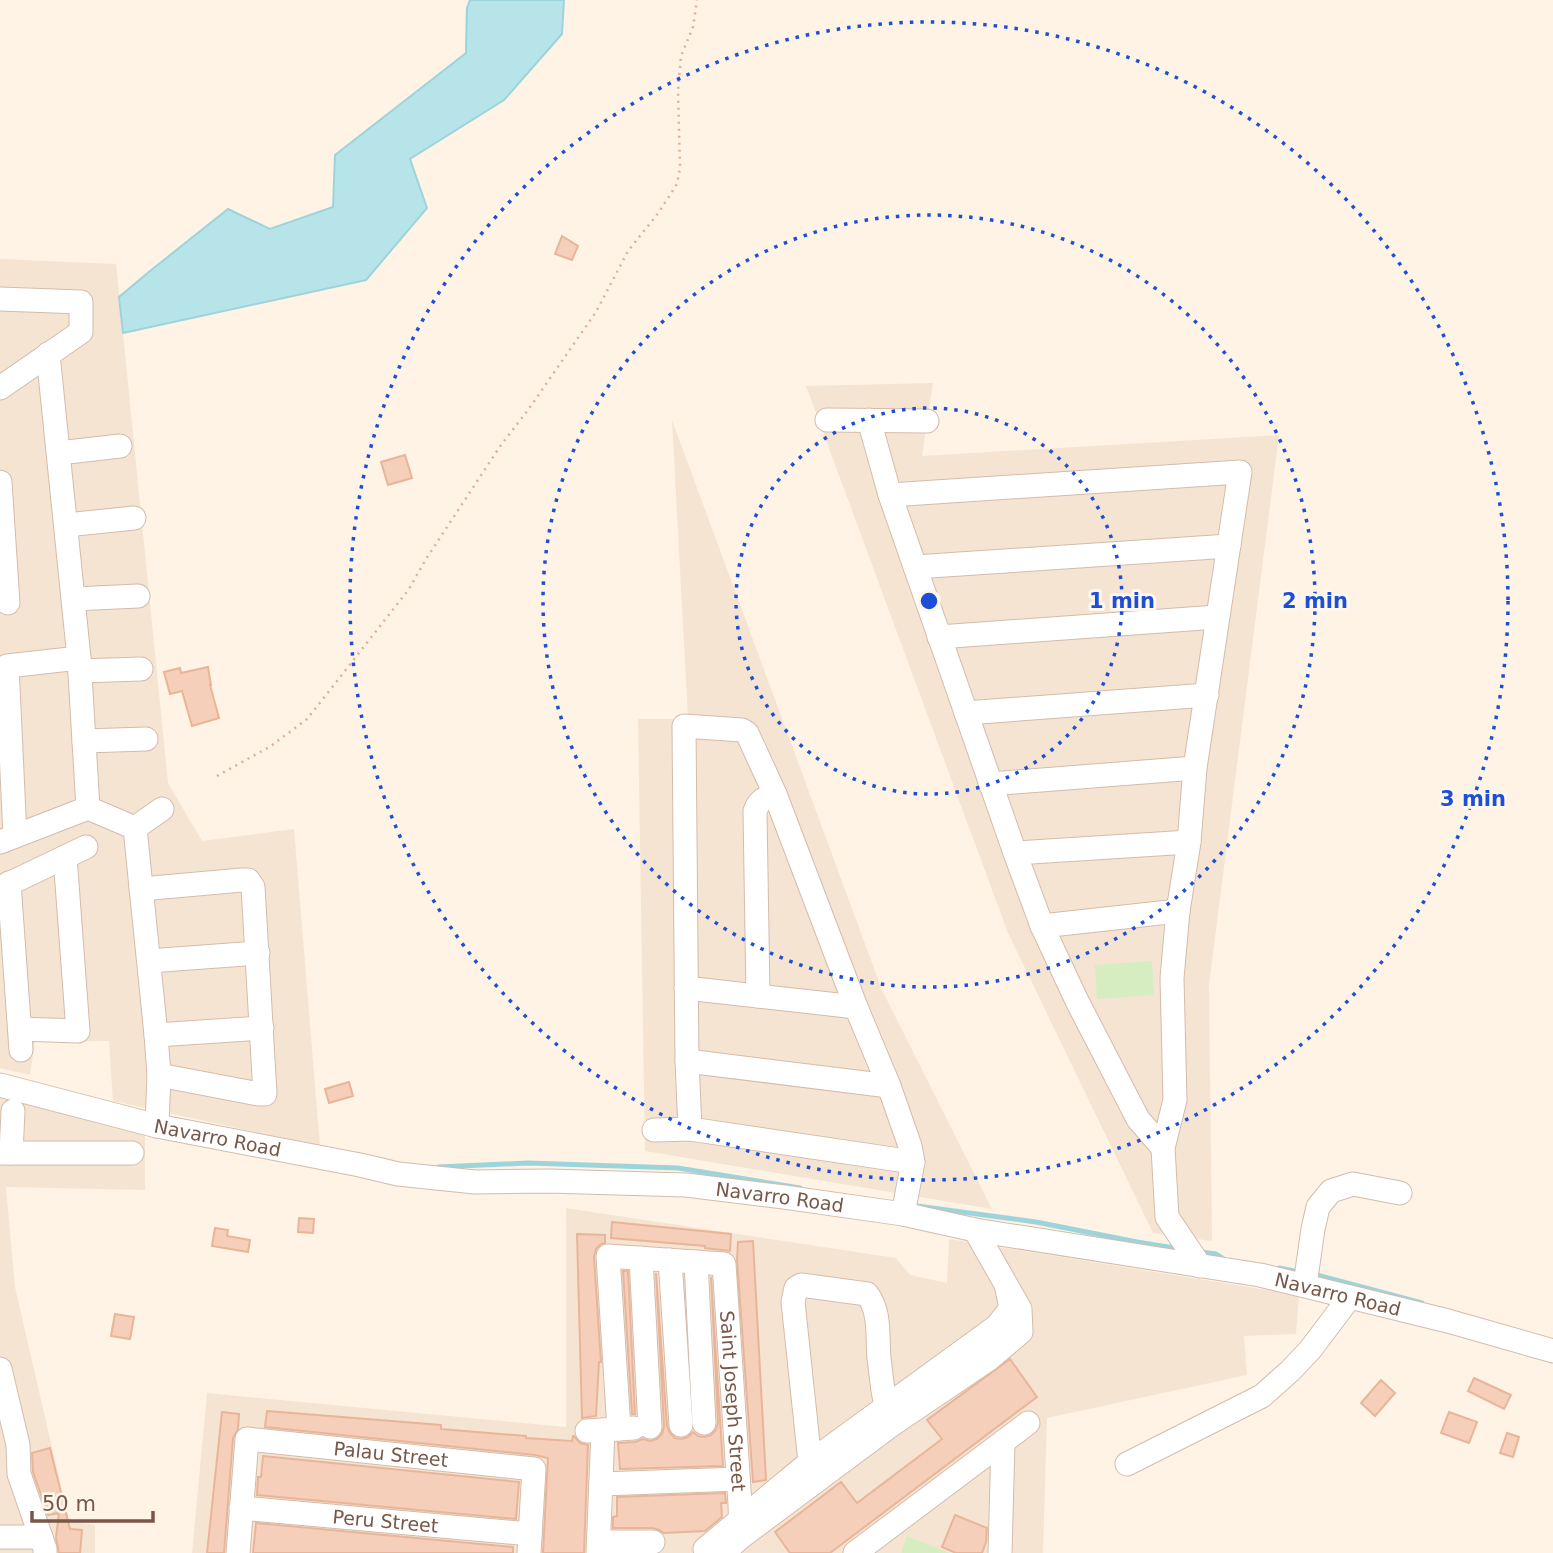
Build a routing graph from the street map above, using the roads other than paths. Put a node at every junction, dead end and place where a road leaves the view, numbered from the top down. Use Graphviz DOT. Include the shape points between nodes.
graph roads {
  1 [pos="0,299"];
  2 [pos="48,354"];
  3 [pos="0,388"];
  4 [pos="827,420"];
  5 [pos="869,420"];
  6 [pos="927,421"];
  7 [pos="120,446"];
  8 [pos="58,453"];
  9 [pos="0,482"];
  10 [pos="890,495"];
  11 [pos="134,518"];
  12 [pos="66,525"];
  13 [pos="1229,546"];
  14 [pos="3,556"];
  15 [pos="915,567"];
  16 [pos="138,596"];
  17 [pos="74,599"];
  18 [pos="8,603"];
  19 [pos="1217,618"];
  20 [pos="939,637"];
  21 [pos="80,665"];
  22 [pos="141,669"];
  23 [pos="1207,695"];
  24 [pos="966,713"];
  25 [pos="146,738"];
  26 [pos="84,741"];
  27 [pos="1195,768"];
  28 [pos="990,784"];
  29 [pos="775,794"];
  30 [pos="88,808"];
  31 [pos="162,809"];
  32 [pos="135,828"];
  33 [pos="8,839"];
  34 [pos="1188,842"];
  35 [pos="1015,853"];
  36 [pos="4,885"];
  37 [pos="141,889"];
  38 [pos="1178,911"];
  39 [pos="1042,926"];
  40 [pos="258,953"];
  41 [pos="149,961"];
  42 [pos="686,988"];
  43 [pos="758,996"];
  44 [pos="856,1007"];
  45 [pos="262,1028"];
  46 [pos="156,1035"];
  47 [pos="687,1060"];
  48 [pos="159,1075"];
  49 [pos="0,1085"];
  50 [pos="888,1086"];
  51 [pos="13,1111"];
  52 [pos="157,1126"];
  53 [pos="690,1129"];
  54 [pos="654,1130"];
  55 [pos="1163,1148"];
  56 [pos="6,1153"];
  57 [pos="132,1153"];
  58 [pos="913,1162"];
  59 [pos="1400,1193"];
  60 [pos="905,1207"];
  61 [pos="975,1230"];
  62 [pos="1192,1255"];
  63 [pos="641,1258"];
  64 [pos="670,1260"];
  65 [pos="696,1262"];
  66 [pos="1306,1276"];
  67 [pos="1006,1283"];
  68 [pos="1350,1297"];
  69 [pos="1553,1351"];
  70 [pos="989,1359"];
  71 [pos="948,1363"];
  72 [pos="0,1369"];
  73 [pos="5,1411"];
  74 [pos="888,1416"];
  75 [pos="735,1421"];
  76 [pos="1028,1423"];
  77 [pos="693,1424"];
  78 [pos="650,1427"];
  79 [pos="603,1430"];
  80 [pos="1003,1442"];
  81 [pos="810,1462"];
  82 [pos="1127,1464"];
  83 [pos="10,1474"];
  84 [pos="738,1479"];
  85 [pos="601,1484"];
  86 [pos="788,1491"];
  87 [pos="241,1508"];
  88 [pos="0,1537"];
  89 [pos="653,1542"];
  90 [pos="530,1544"];
  91 [pos="718,1544"];
  92 [pos="43,1545"];
  93 [pos="598,1548"];
  94 [pos="238,1553"];
  95 [pos="855,1553"];
  96 [pos="1000,1553"];
  1 -- 2 [label="street" via="81,302 81,332"];
  2 -- 3 [label="street"];
  2 -- 8 [label="street"];
  4 -- 5 [label="street"];
  5 -- 6 [label="street"];
  5 -- 10 [label="street"];
  7 -- 8 [label="street"];
  8 -- 12 [label="street"];
  9 -- 14 [label="street"];
  10 -- 13 [label="street" via="1240,472"];
  10 -- 15 [label="street"];
  11 -- 12 [label="street"];
  12 -- 17 [label="street"];
  13 -- 15 [label="street"];
  13 -- 19 [label="street"];
  14 -- 18 [label="street"];
  15 -- 20 [label="street"];
  16 -- 17 [label="street"];
  17 -- 21 [label="street"];
  19 -- 20 [label="street"];
  19 -- 23 [label="street"];
  20 -- 24 [label="street"];
  21 -- 22 [label="street"];
  21 -- 26 [label="street"];
  21 -- 33 [label="street" via="8,666"];
  23 -- 24 [label="street"];
  23 -- 27 [label="street"];
  24 -- 28 [label="street"];
  25 -- 26 [label="street"];
  26 -- 30 [label="street"];
  27 -- 28 [label="street"];
  27 -- 34 [label="street"];
  28 -- 35 [label="street"];
  29 -- 42 [label="street" via="747,733 684,726"];
  29 -- 43 [label="street" via="763,799 755,811"];
  29 -- 44 [label="street"];
  30 -- 32 [label="street"];
  30 -- 33 [label="street"];
  31 -- 32 [label="street"];
  32 -- 37 [label="street"];
  34 -- 35 [label="street"];
  34 -- 38 [label="street"];
  35 -- 39 [label="street"];
  36 -- 36 [label="street" via="76,852 78,1031 20,1039"];
  37 -- 40 [label="street" via="248,880 253,887"];
  37 -- 41 [label="street"];
  38 -- 39 [label="street"];
  38 -- 55 [label="street" via="1172,978 1175,1100"];
  39 -- 55 [label="street" via="1138,1119"];
  40 -- 41 [label="street"];
  40 -- 45 [label="street"];
  41 -- 46 [label="street"];
  42 -- 43 [label="street"];
  42 -- 47 [label="street"];
  43 -- 44 [label="street"];
  44 -- 50 [label="street"];
  45 -- 46 [label="street"];
  45 -- 48 [label="street" via="263,1095"];
  46 -- 48 [label="street"];
  47 -- 50 [label="street"];
  47 -- 53 [label="street"];
  48 -- 52 [label="street"];
  49 -- 52 [label="street, Navarro Road"];
  50 -- 58 [label="street"];
  51 -- 56 [label="street"];
  52 -- 60 [label="street, Navarro Road" via="425,1178 686,1185"];
  53 -- 54 [label="street"];
  53 -- 58 [label="street"];
  55 -- 62 [label="street" via="1167,1217"];
  56 -- 57 [label="street"];
  58 -- 60 [label="street"];
  59 -- 66 [label="street" via="1353,1184 1331,1191 1318,1207"];
  60 -- 61 [label="street, Navarro Road"];
  61 -- 62 [label="street, Navarro Road"];
  61 -- 67 [label="street"];
  62 -- 66 [label="street, Navarro Road" via="1260,1275"];
  63 -- 64 [label="street"];
  63 -- 78 [label="street"];
  63 -- 79 [label="street" via="608,1256"];
  64 -- 65 [label="street"];
  64 -- 77 [label="street"];
  65 -- 75 [label="street, Saint Joseph Street" via="724,1264"];
  65 -- 77 [label="street"];
  66 -- 68 [label="street, Navarro Road"];
  67 -- 70 [label="street" via="1020,1309 1021,1332"];
  67 -- 71 [label="street" via="1011,1308 997,1326"];
  68 -- 69 [label="street, Navarro Road"];
  68 -- 82 [label="street" via="1310,1350 1262,1396"];
  70 -- 71 [label="street"];
  70 -- 74 [label="street"];
  71 -- 74 [label="street"];
  72 -- 73 [label="street"];
  73 -- 83 [label="street" via="19,1445"];
  74 -- 81 [label="street"];
  74 -- 81 [label="street" via="873,1302 867,1294 801,1285 793,1302"];
  74 -- 86 [label="street"];
  75 -- 77 [label="street"];
  75 -- 84 [label="street, Saint Joseph Street"];
  76 -- 80 [label="street"];
  77 -- 78 [label="street"];
  78 -- 79 [label="street"];
  79 -- 85 [label="street"];
  80 -- 95 [label="street"];
  80 -- 96 [label="street"];
  81 -- 86 [label="street"];
  83 -- 92 [label="street"];
  84 -- 85 [label="street"];
  84 -- 91 [label="street, Saint Joseph Street"];
  85 -- 93 [label="street"];
  86 -- 91 [label="street"];
  87 -- 90 [label="street, Peru Street"];
  87 -- 90 [label="street, Palau Street" via="247,1438 534,1469"];
  87 -- 94 [label="street"];
  88 -- 92 [label="street"];
  89 -- 93 [label="street"];
}
